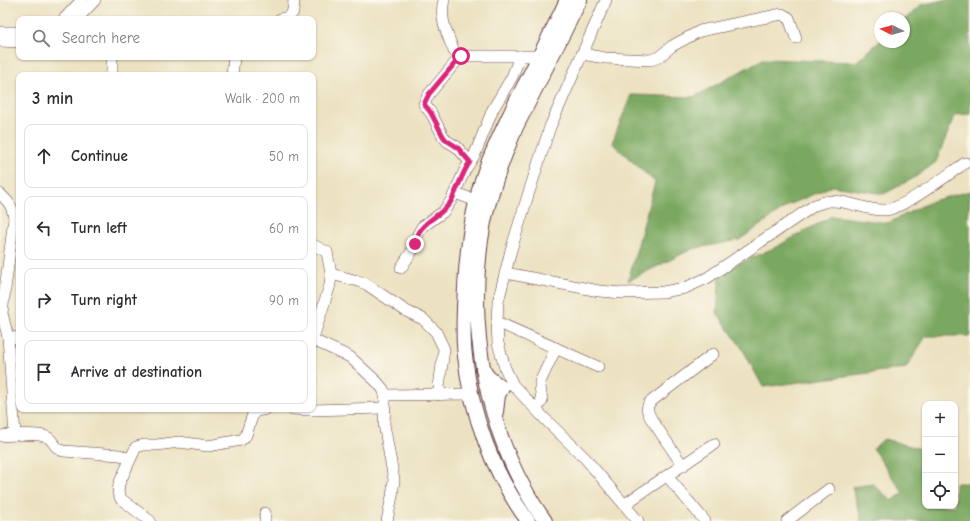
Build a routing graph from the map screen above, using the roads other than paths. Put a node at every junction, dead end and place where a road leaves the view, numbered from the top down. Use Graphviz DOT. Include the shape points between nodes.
graph roads {
  1 [pos="82,0"];
  2 [pos="95,0"];
  3 [pos="294,0"];
  4 [pos="444,0"];
  5 [pos="567,0"];
  6 [pos="580,0"];
  7 [pos="606,0"];
  8 [pos="67,16"];
  9 [pos="80,16"];
  10 [pos="289,16"];
  11 [pos="0,32"];
  12 [pos="16,32"];
  13 [pos="796,38"];
  14 [pos="0,41"];
  15 [pos="16,42"];
  16 [pos="582,54"];
  17 [pos="461,56"];
  18 [pos="520,56"];
  19 [pos="539,56"];
  20 [pos="112,60"];
  21 [pos="234,60"];
  22 [pos="112,72"];
  23 [pos="232,72"];
  24 [pos="470,162"];
  25 [pos="965,164"];
  26 [pos="455,193"];
  27 [pos="0,194"];
  28 [pos="477,201"];
  29 [pos="16,219"];
  30 [pos="316,247"];
  31 [pos="401,268"];
  32 [pos="506,273"];
  33 [pos="331,274"];
  34 [pos="497,322"];
  35 [pos="316,329"];
  36 [pos="14,338"];
  37 [pos="316,340"];
  38 [pos="556,348"];
  39 [pos="713,354"];
  40 [pos="598,367"];
  41 [pos="483,370"];
  42 [pos="508,386"];
  43 [pos="488,393"];
  44 [pos="470,394"];
  45 [pos="385,395"];
  46 [pos="445,395"];
  47 [pos="384,408"];
  48 [pos="316,410"];
  49 [pos="536,410"];
  50 [pos="256,412"];
  51 [pos="496,420"];
  52 [pos="482,431"];
  53 [pos="15,435"];
  54 [pos="0,436"];
  55 [pos="714,444"];
  56 [pos="130,459"];
  57 [pos="682,466"];
  58 [pos="667,476"];
  59 [pos="829,489"];
  60 [pos="625,504"];
  61 [pos="150,521"];
  62 [pos="387,521"];
  63 [pos="528,521"];
  64 [pos="545,521"];
  65 [pos="638,521"];
  66 [pos="705,521"];
  67 [pos="787,521"];
  1 -- 8 [label="street"];
  2 -- 9 [label="street"];
  3 -- 10 [label="street" via="293,12"];
  4 -- 17 [label="street" via="443,21 454,51"];
  5 -- 19 [label="main road"];
  6 -- 41 [label="main road" via="516,127 490,199 480,248 477,306"];
  7 -- 16 [label="street"];
  11 -- 12 [label="street"];
  13 -- 16 [label="street" via="789,18 782,14 700,31 651,60"];
  14 -- 15 [label="street"];
  16 -- 32 [label="street" via="550,127 534,194"];
  17 -- 18 [label="street"];
  17 -- 24 [label="street" via="429,94 424,104 446,140 457,147"];
  18 -- 19 [label="street"];
  18 -- 24 [label="street"];
  19 -- 28 [label="main road" via="492,153"];
  20 -- 22 [label="street"];
  21 -- 23 [label="street"];
  24 -- 26 [label="street"];
  25 -- 32 [label="street" via="900,206 887,210 876,210 841,201 815,205 707,278 685,288 663,292 622,293"];
  26 -- 28 [label="street"];
  26 -- 31 [label="street" via="443,212 422,227 412,251"];
  27 -- 29 [label="street" via="11,204"];
  28 -- 44 [label="main road" via="466,264 464,325"];
  29 -- 36 [label="street" via="2,313"];
  30 -- 33 [label="street" via="326,252"];
  32 -- 34 [label="street" via="498,302"];
  33 -- 35 [label="street"];
  33 -- 46 [label="street" via="366,284 406,312 428,323 436,332 444,349 439,387"];
  34 -- 38 [label="street"];
  34 -- 42 [label="street" via="498,343"];
  36 -- 53 [label="street"];
  37 -- 45 [label="street" via="350,357 377,382"];
  38 -- 40 [label="street"];
  38 -- 49 [label="street" via="540,382 542,400"];
  39 -- 57 [label="street" via="649,403 647,409"];
  41 -- 42 [label="main road" via="488,377"];
  41 -- 43 [label="main road"];
  42 -- 43 [label="street"];
  42 -- 49 [label="street"];
  42 -- 51 [label="main road" via="498,396"];
  43 -- 51 [label="main road"];
  43 -- 52 [label="main road" via="483,407"];
  44 -- 46 [label="street"];
  44 -- 52 [label="main road"];
  45 -- 46 [label="street"];
  45 -- 47 [label="street"];
  47 -- 48 [label="street"];
  47 -- 62 [label="street" via="384,424 394,480"];
  49 -- 60 [label="street" via="585,458"];
  50 -- 56 [label="street" via="246,435 241,440 208,446 179,442 157,446 144,445 136,447"];
  51 -- 64 [label="main road" via="519,477"];
  52 -- 63 [label="main road" via="503,481"];
  53 -- 54 [label="street"];
  53 -- 56 [label="street" via="46,436 56,448 63,451 120,455"];
  55 -- 57 [label="street"];
  56 -- 61 [label="street" via="118,484 118,493 121,499"];
  57 -- 58 [label="street"];
  58 -- 60 [label="street"];
  58 -- 66 [label="street"];
  59 -- 67 [label="street"];
  60 -- 65 [label="street"];
}
